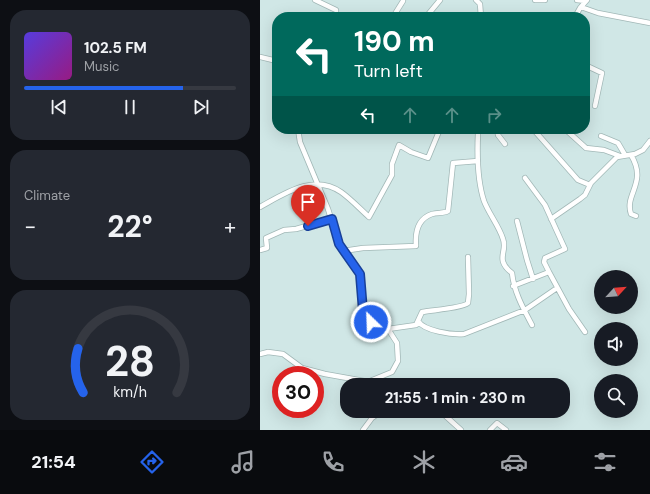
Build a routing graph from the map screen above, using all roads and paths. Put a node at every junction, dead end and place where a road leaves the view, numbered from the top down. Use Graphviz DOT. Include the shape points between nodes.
graph roads {
  1 [pos="315,0"];
  2 [pos="440,0"];
  3 [pos="476,0"];
  4 [pos="535,0"];
  5 [pos="545,0"];
  6 [pos="577,0"];
  7 [pos="403,1"];
  8 [pos="586,1"];
  9 [pos="581,7"];
  10 [pos="336,12"];
  11 [pos="396,12"];
  12 [pos="430,12"];
  13 [pos="481,12"];
  14 [pos="578,12"];
  15 [pos="650,22"];
  16 [pos="260,56"];
  17 [pos="272,60"];
  18 [pos="590,67"];
  19 [pos="595,106"];
  20 [pos="299,134"];
  21 [pos="438,134"];
  22 [pos="478,134"];
  23 [pos="498,134"];
  24 [pos="537,134"];
  25 [pos="571,134"];
  26 [pos="601,136"];
  27 [pos="650,141"];
  28 [pos="505,144"];
  29 [pos="623,155"];
  30 [pos="631,155"];
  31 [pos="478,161"];
  32 [pos="525,178"];
  33 [pos="317,184"];
  34 [pos="590,185"];
  35 [pos="260,207"];
  36 [pos="636,216"];
  37 [pos="332,219"];
  38 [pos="551,219"];
  39 [pos="517,221"];
  40 [pos="260,250"];
  41 [pos="343,251"];
  42 [pos="468,257"];
  43 [pos="549,272"];
  44 [pos="533,279"];
  45 [pos="513,286"];
  46 [pos="557,288"];
  47 [pos="525,310"];
  48 [pos="418,321"];
  49 [pos="532,325"];
  50 [pos="388,329"];
  51 [pos="585,332"];
  52 [pos="260,354"];
  53 [pos="372,418"];
  54 [pos="448,418"];
  55 [pos="363,430"];
  56 [pos="461,430"];
  57 [pos="490,430"];
  58 [pos="506,430"];
  1 -- 10 [label="street"];
  2 -- 12 [label="street"];
  3 -- 13 [label="street" via="480,4"];
  4 -- 5 [label="street"];
  6 -- 8 [label="street"];
  7 -- 11 [label="street"];
  8 -- 9 [label="street"];
  9 -- 14 [label="street"];
  9 -- 15 [label="street" via="598,13"];
  16 -- 17 [label="street"];
  18 -- 19 [label="street" via="601,71 603,75"];
  20 -- 33 [label="street"];
  21 -- 33 [label="street" via="428,158 399,145 393,160 392,175 370,217 340,191"];
  22 -- 31 [label="street"];
  23 -- 28 [label="street"];
  24 -- 34 [label="street" via="578,180"];
  25 -- 29 [label="street" via="586,148"];
  26 -- 29 [label="street" via="618,144"];
  27 -- 30 [label="street" via="643,150"];
  29 -- 30 [label="street"];
  29 -- 34 [label="street" via="613,160"];
  30 -- 36 [label="street" via="638,178 630,201 630,210 631,214"];
  31 -- 41 [label="street" via="453,163 448,211 431,214 419,223 416,246"];
  31 -- 45 [label="street" via="484,201 503,239 502,258 506,268 512,272"];
  32 -- 38 [label="street" via="545,204"];
  33 -- 35 [label="street" via="297,188"];
  33 -- 37 [label="street"];
  34 -- 38 [label="street" via="580,199"];
  37 -- 40 [label="street" via="266,238 267,248"];
  37 -- 41 [label="street"];
  38 -- 43 [label="street" via="565,248 544,258"];
  39 -- 44 [label="street"];
  41 -- 50 [label="street" via="360,274 363,311 371,322"];
  42 -- 48 [label="street" via="468,303 422,312"];
  43 -- 44 [label="street"];
  43 -- 46 [label="street"];
  44 -- 45 [label="street"];
  45 -- 47 [label="street"];
  46 -- 47 [label="street"];
  46 -- 51 [label="street"];
  47 -- 48 [label="street" via="464,334 454,335 424,327"];
  47 -- 49 [label="street"];
  48 -- 50 [label="street" via="416,325"];
  50 -- 52 [label="street" via="398,343 398,362 392,372 370,381 302,368 283,354"];
  53 -- 55 [label="street"];
  54 -- 56 [label="street"];
  57 -- 58 [label="street" via="498,423"];
}
